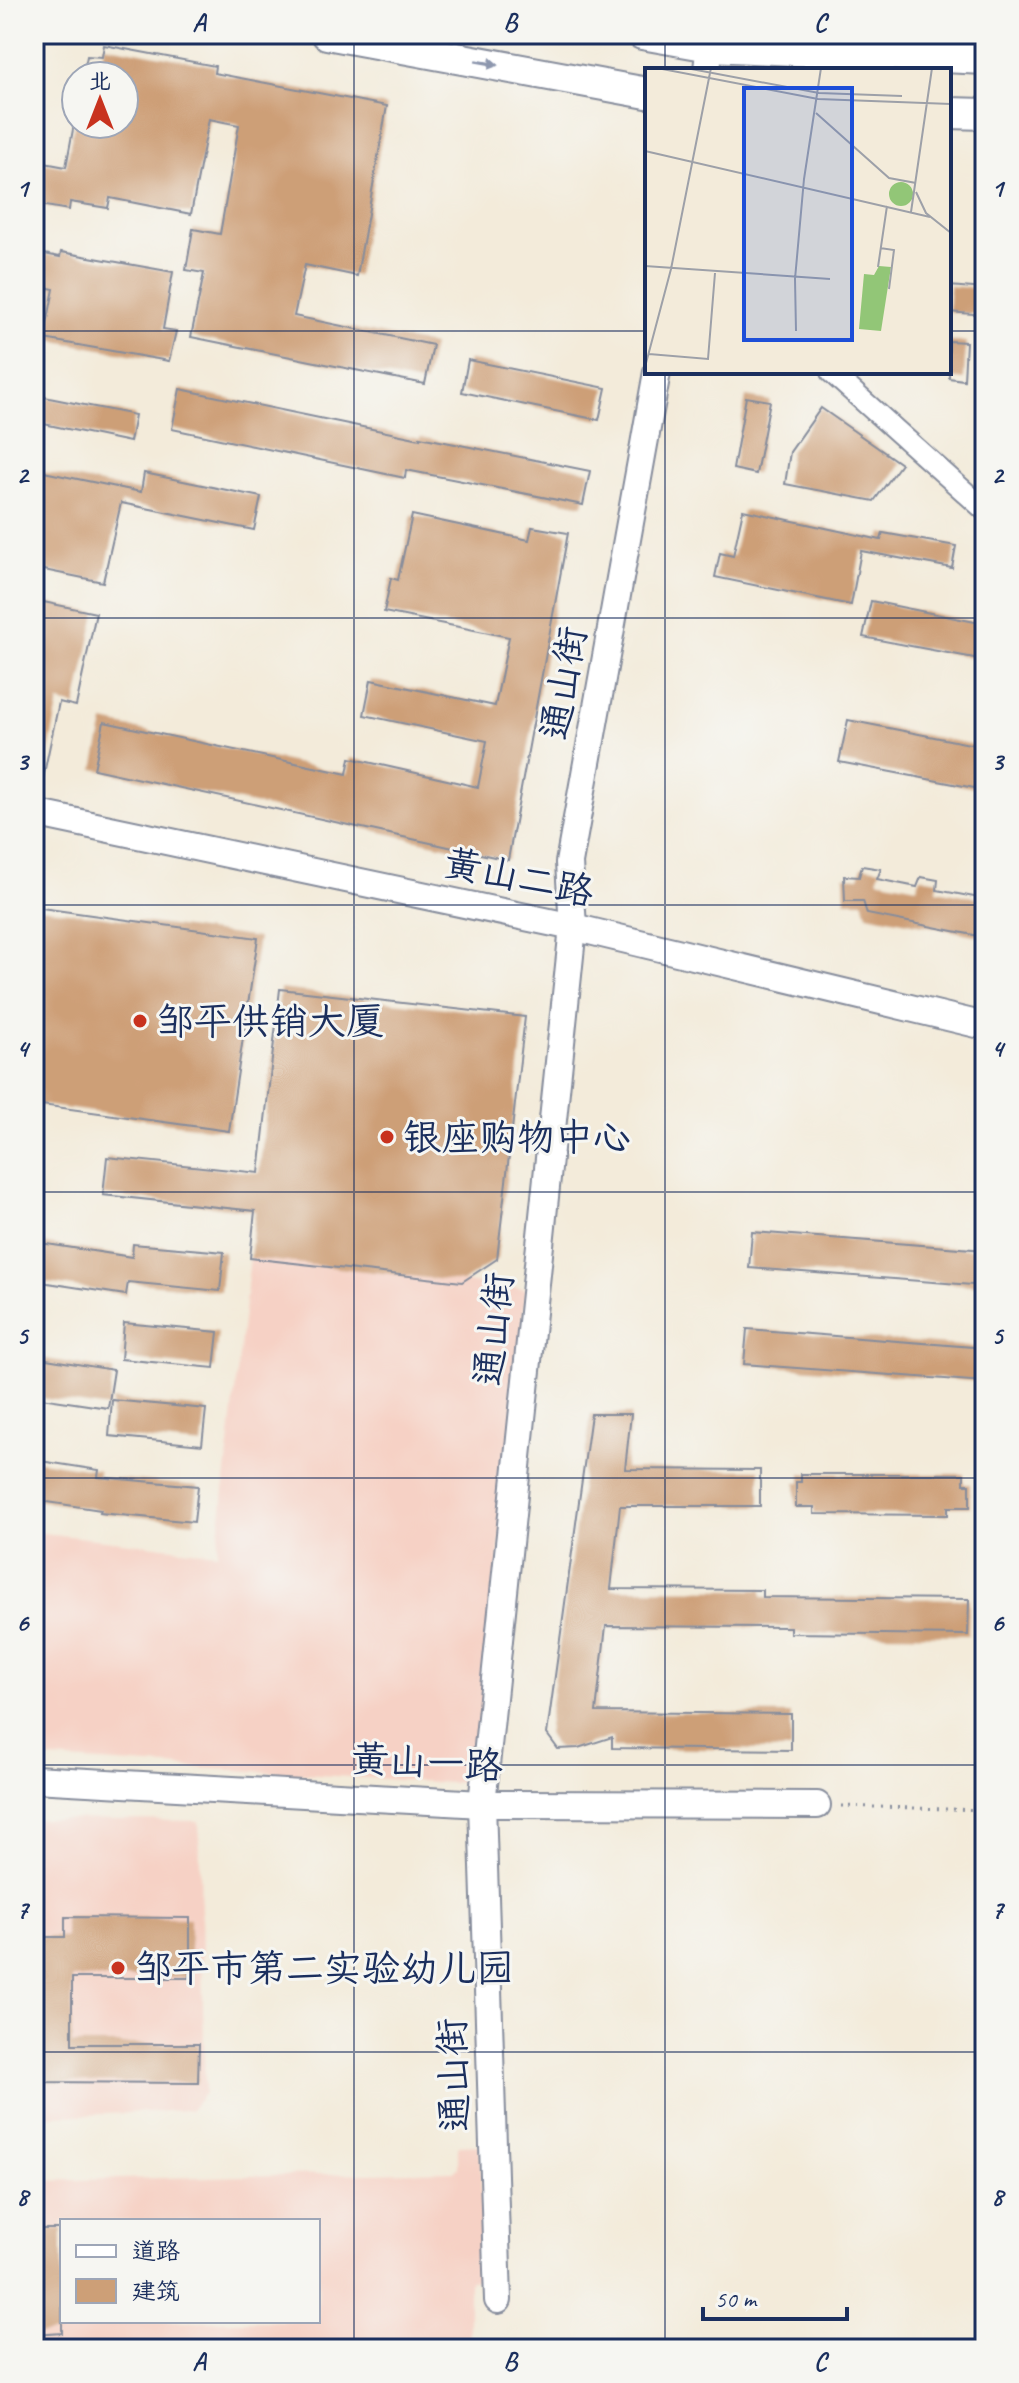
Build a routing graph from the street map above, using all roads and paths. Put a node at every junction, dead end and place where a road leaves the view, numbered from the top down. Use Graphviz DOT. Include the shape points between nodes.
graph roads {
  1 [pos="327,34"];
  2 [pos="642,34"];
  3 [pos="709,50"];
  4 [pos="985,59"];
  5 [pos="645,93"];
  6 [pos="951,113"];
  7 [pos="985,114"];
  8 [pos="657,374"];
  9 [pos="833,374"];
  10 [pos="985,510"];
  11 [pos="34,813"];
  12 [pos="573,927"];
  13 [pos="985,1026"];
  14 [pos="34,1779"];
  15 [pos="482,1804"];
  16 [pos="817,1805"];
  17 [pos="985,1810"];
  18 [pos="498,2300"];
  1 -- 5 [label="main road, one-way"];
  2 -- 3 [label="main road"];
  3 -- 4 [label="main road"];
  6 -- 7 [label="main road"];
  8 -- 12 [label="street, 通山街" via="569,863"];
  9 -- 10 [label="street"];
  11 -- 12 [label="street, 黄山二路"];
  12 -- 13 [label="street, 黄山二路"];
  12 -- 15 [label="street, 通山街"];
  14 -- 15 [label="street, 黄山一路"];
  15 -- 16 [label="street, 黄山一路"];
  15 -- 18 [label="street, 通山街"];
  16 -- 17 [label="path"];
}
